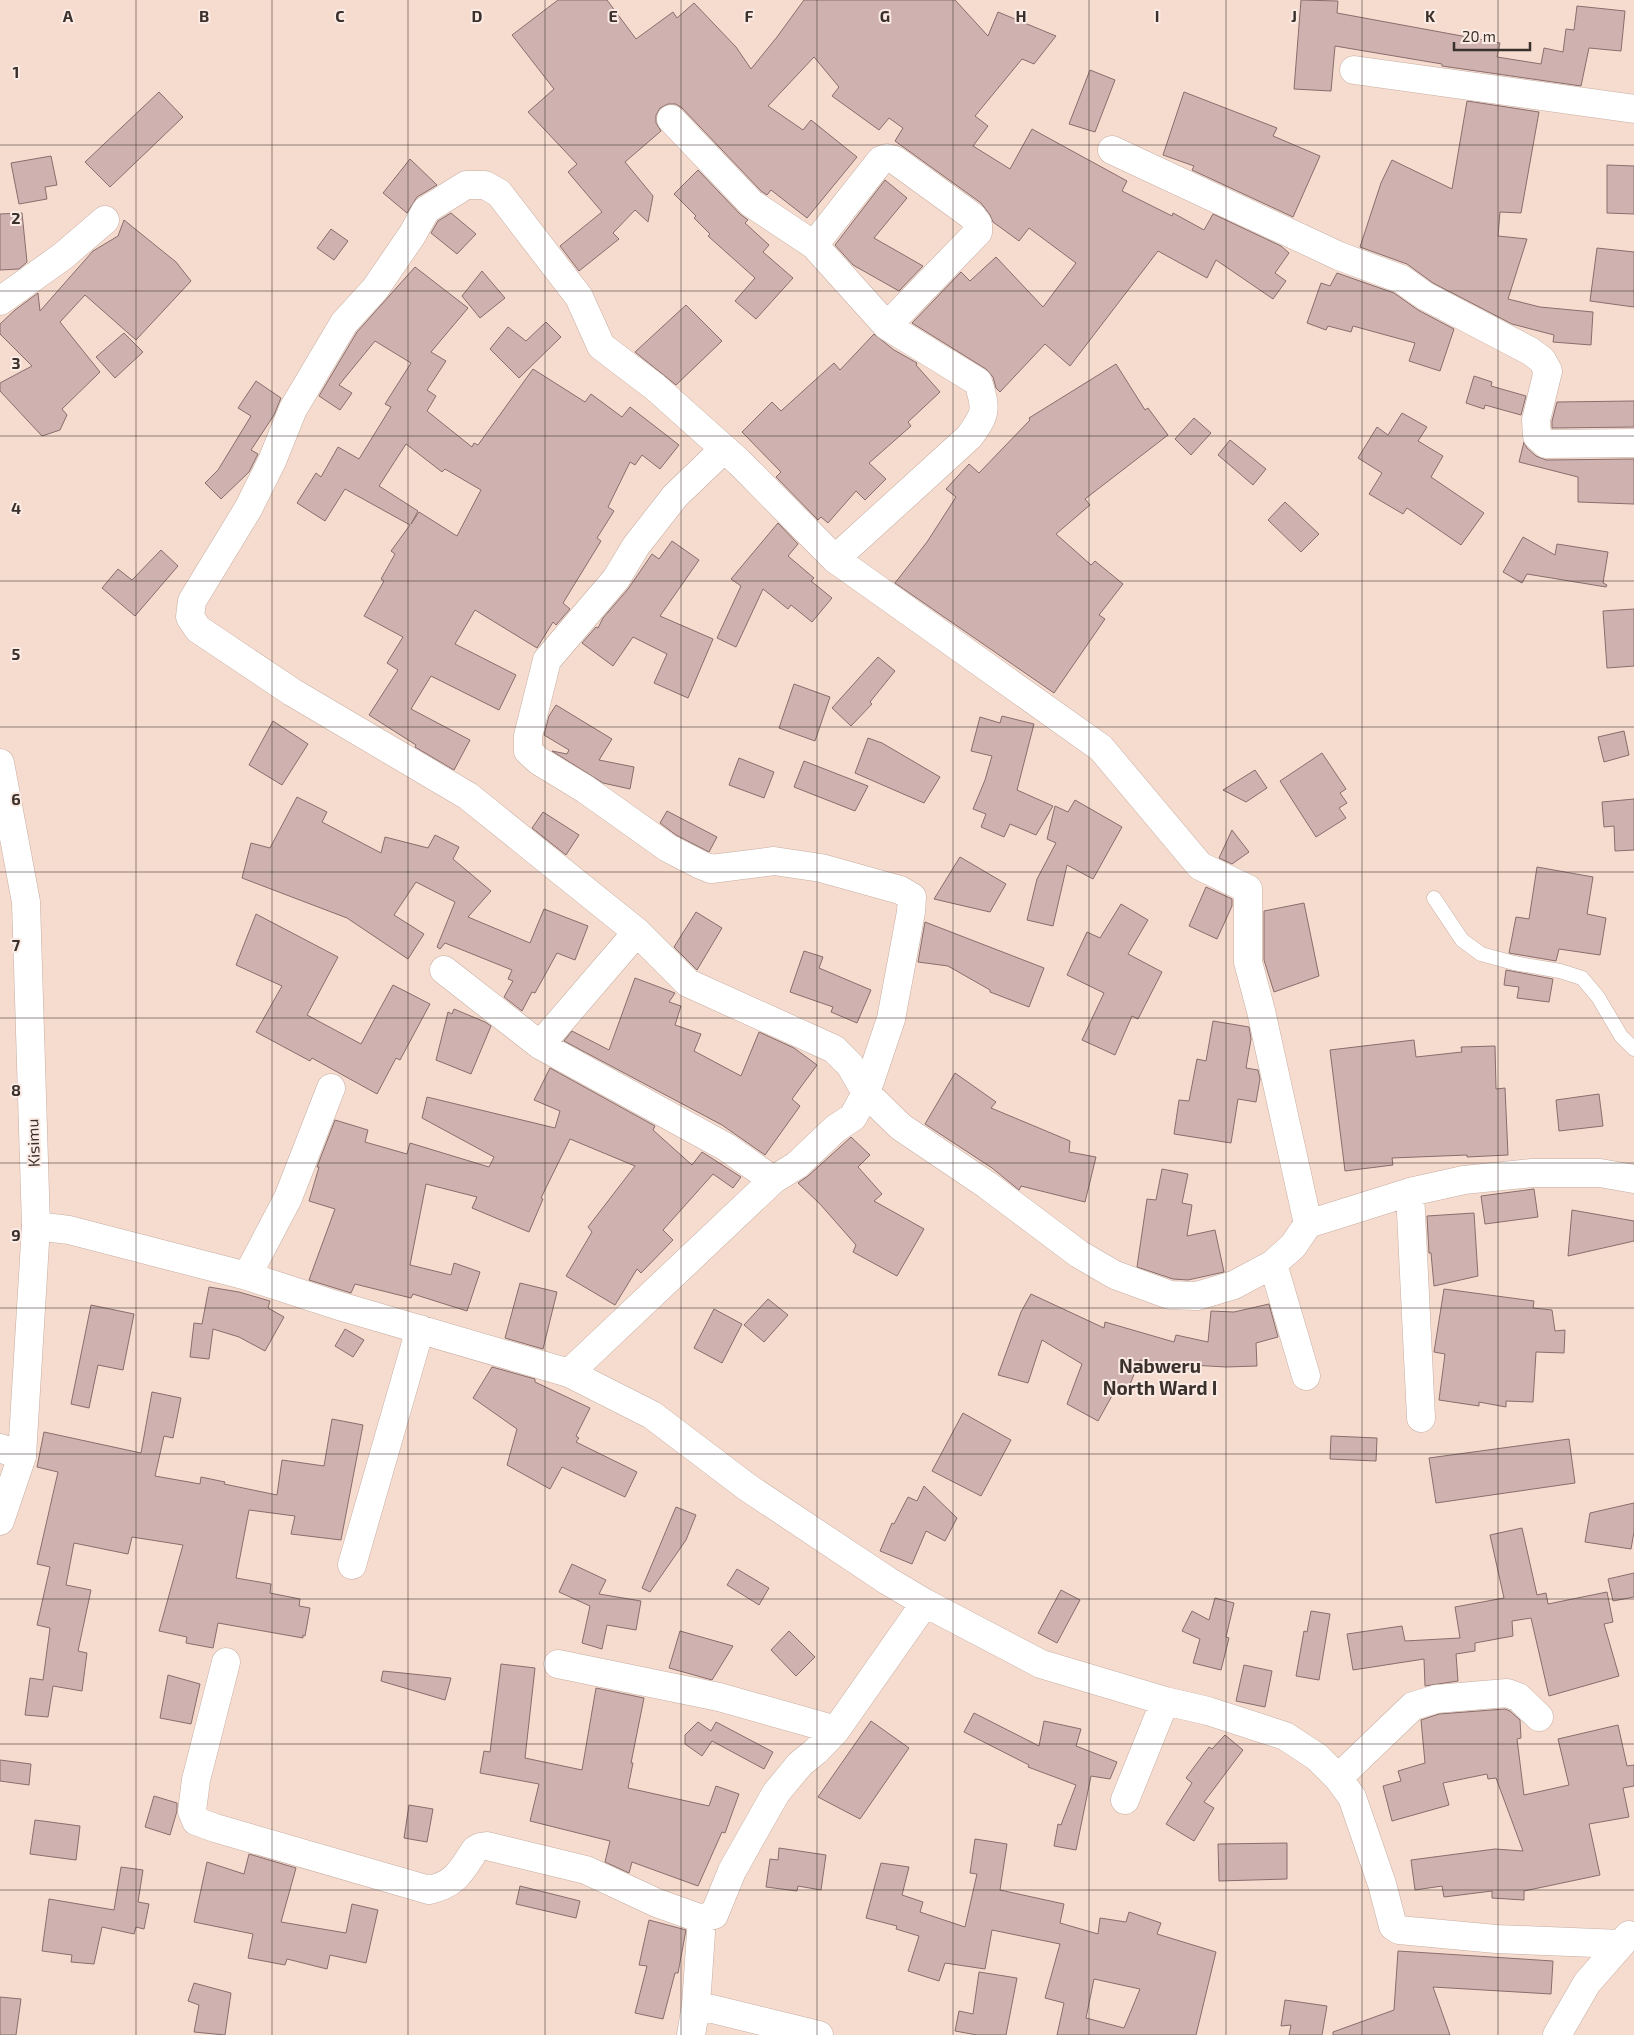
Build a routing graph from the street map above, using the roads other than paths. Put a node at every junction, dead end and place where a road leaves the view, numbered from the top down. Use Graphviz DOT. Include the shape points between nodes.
graph roads {
  1 [pos="1354,70"];
  2 [pos="1634,109"];
  3 [pos="671,119"];
  4 [pos="1112,150"];
  5 [pos="105,220"];
  6 [pos="814,246"];
  7 [pos="0,301"];
  8 [pos="887,326"];
  9 [pos="1634,443"];
  10 [pos="724,449"];
  11 [pos="835,559"];
  12 [pos="0,763"];
  13 [pos="1434,898"];
  14 [pos="637,932"];
  15 [pos="444,970"];
  16 [pos="540,1045"];
  17 [pos="1634,1049"];
  18 [pos="332,1088"];
  19 [pos="866,1093"];
  20 [pos="1634,1178"];
  21 [pos="773,1180"];
  22 [pos="1410,1192"];
  23 [pos="1308,1224"];
  24 [pos="36,1226"];
  25 [pos="1273,1264"];
  26 [pos="246,1276"];
  27 [pos="420,1328"];
  28 [pos="568,1373"];
  29 [pos="1306,1376"];
  30 [pos="1421,1418"];
  31 [pos="11,1452"];
  32 [pos="0,1521"];
  33 [pos="352,1566"];
  34 [pos="925,1603"];
  35 [pos="226,1662"];
  36 [pos="558,1664"];
  37 [pos="1165,1701"];
  38 [pos="1539,1717"];
  39 [pos="836,1730"];
  40 [pos="1338,1778"];
  41 [pos="1125,1800"];
  42 [pos="702,1918"];
  43 [pos="1627,1937"];
  44 [pos="696,2005"];
  45 [pos="691,2035"];
  46 [pos="819,2035"];
  47 [pos="1557,2035"];
  1 -- 2 [label="street"];
  3 -- 6 [label="street" via="750,203"];
  4 -- 9 [label="street" via="1339,256 1401,279 1425,296 1530,351 1542,360 1548,371 1536,420 1537,436 1546,444"];
  5 -- 7 [label="street" via="63,256"];
  6 -- 8 [label="street"];
  6 -- 8 [label="street" via="881,160 887,158 896,160 972,216 978,224 978,232"];
  8 -- 11 [label="street" via="978,382 984,401 983,419 969,437"];
  10 -- 11 [label="street"];
  10 -- 14 [label="street" via="656,387 601,346 579,298 499,193 485,185 466,185 426,210 375,289 344,323 293,409 248,508 192,601 190,617 198,629 292,692 468,796"];
  10 -- 19 [label="street" via="675,496 636,546 616,579 547,660 528,736 528,751 668,848 711,869 774,861 821,868 900,890 912,898 891,1019"];
  11 -- 23 [label="street" via="1101,748 1200,866 1248,890 1248,962"];
  12 -- 24 [label="street, Kisimu" via="26,902"];
  13 -- 17 [label="lane" via="1462,940 1481,954 1582,978 1598,997 1621,1036"];
  14 -- 16 [label="street"];
  14 -- 19 [label="street" via="688,983 834,1049 850,1065"];
  15 -- 16 [label="street"];
  16 -- 21 [label="street" via="726,1147"];
  18 -- 26 [label="street" via="288,1198"];
  19 -- 21 [label="street" via="852,1117 797,1165"];
  19 -- 25 [label="street" via="901,1127 987,1185 1079,1254 1115,1275 1170,1295 1197,1296 1234,1285"];
  20 -- 22 [label="street" via="1600,1173 1532,1173 1464,1180"];
  21 -- 28 [label="street"];
  22 -- 23 [label="street"];
  22 -- 30 [label="street"];
  23 -- 25 [label="street" via="1293,1246"];
  24 -- 26 [label="street" via="70,1230"];
  24 -- 31 [label="street, Kisimu"];
  25 -- 29 [label="street"];
  26 -- 27 [label="street"];
  27 -- 28 [label="street"];
  27 -- 33 [label="street"];
  28 -- 34 [label="street" via="652,1415 747,1487"];
  31 -- 32 [label="street, Kisimu"];
  34 -- 37 [label="street" via="1041,1664"];
  34 -- 39 [label="street"];
  35 -- 42 [label="street" via="196,1780 192,1811 196,1821 429,1890 452,1882 480,1847 503,1849 586,1870 657,1903"];
  36 -- 39 [label="street" via="719,1697"];
  37 -- 40 [label="street" via="1285,1736 1317,1757"];
  37 -- 41 [label="street"];
  38 -- 40 [label="street" via="1518,1697 1507,1694 1436,1699 1413,1706"];
  39 -- 42 [label="street" via="800,1764 776,1793 732,1871 714,1915"];
  40 -- 43 [label="street" via="1352,1797 1393,1926 1399,1930 1496,1939"];
  42 -- 44 [label="street"];
  43 -- 47 [label="street" via="1587,1983"];
  44 -- 45 [label="street"];
  44 -- 46 [label="street"];
}
